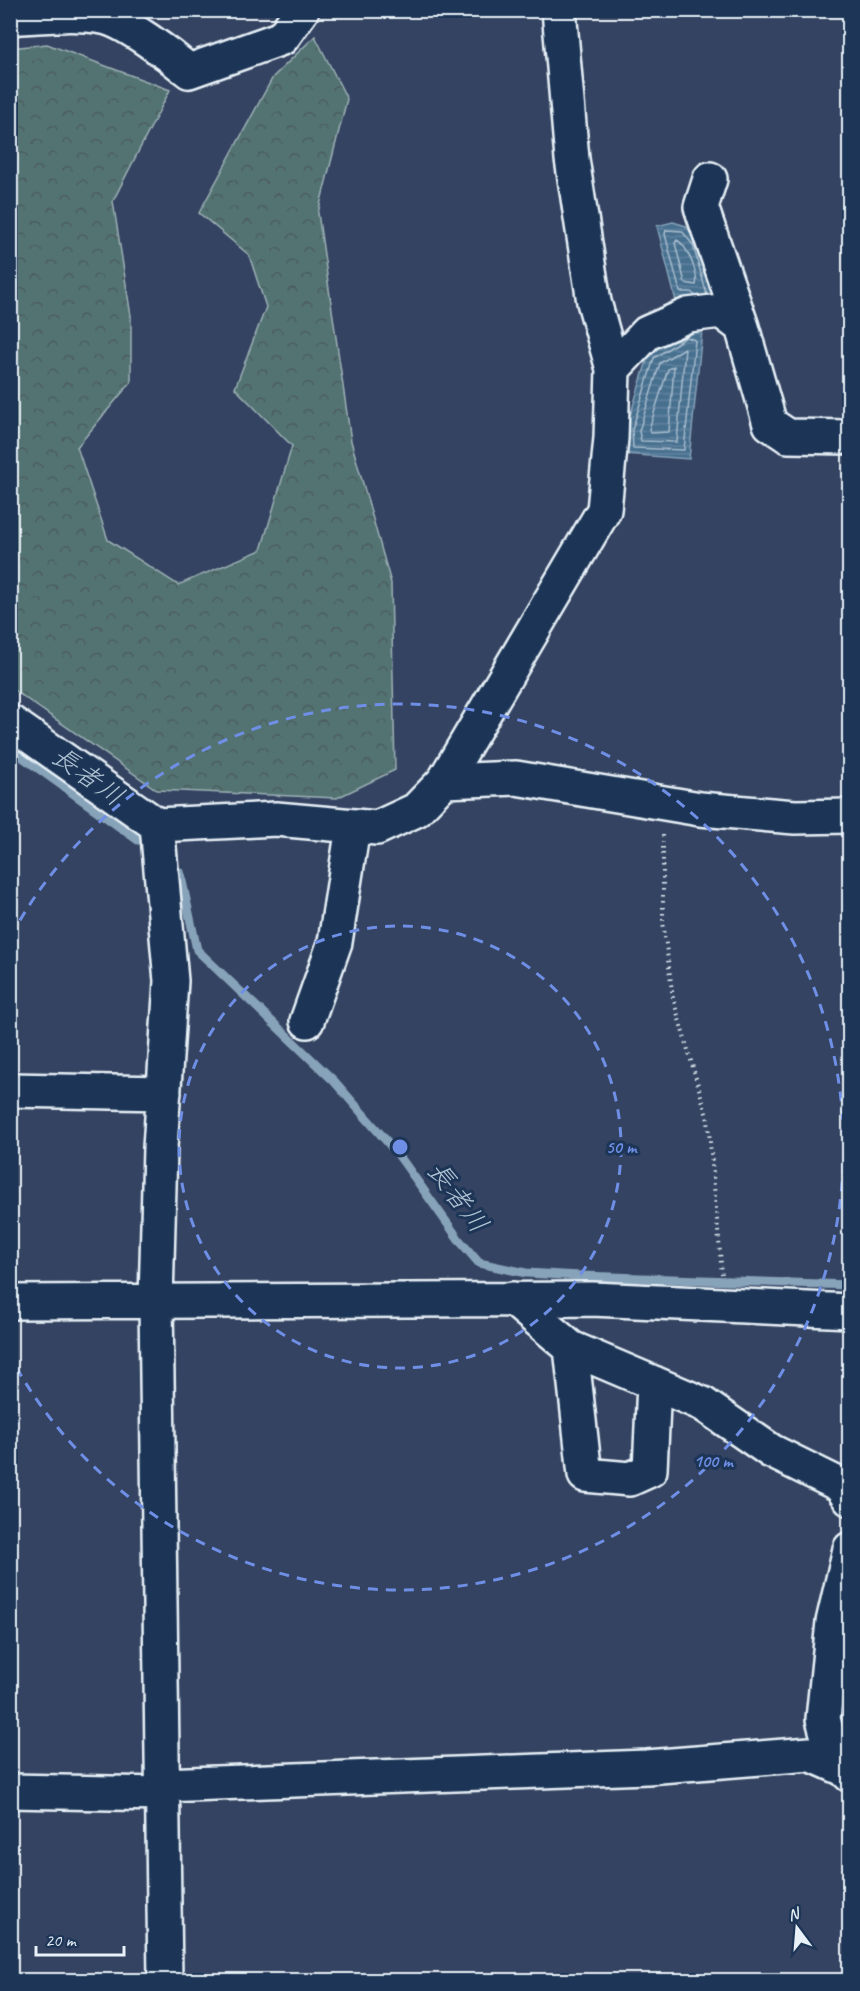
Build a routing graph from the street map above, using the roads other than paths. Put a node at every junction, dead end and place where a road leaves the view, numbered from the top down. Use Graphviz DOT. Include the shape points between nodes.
graph roads {
  1 [pos="302,10"];
  2 [pos="558,10"];
  3 [pos="10,18"];
  4 [pos="710,180"];
  5 [pos="742,327"];
  6 [pos="613,369"];
  7 [pos="849,437"];
  8 [pos="10,722"];
  9 [pos="444,781"];
  10 [pos="849,816"];
  11 [pos="157,825"];
  12 [pos="352,827"];
  13 [pos="306,1021"];
  14 [pos="10,1090"];
  15 [pos="164,1093"];
  16 [pos="513,1299"];
  17 [pos="156,1301"];
  18 [pos="10,1302"];
  19 [pos="849,1311"];
  20 [pos="571,1347"];
  21 [pos="654,1383"];
  22 [pos="849,1499"];
  23 [pos="849,1549"];
  24 [pos="843,1770"];
  25 [pos="162,1790"];
  26 [pos="10,1791"];
  27 [pos="165,1980"];
  1 -- 3 [label="street" via="282,38 189,71 158,46 105,17"];
  2 -- 6 [label="street" via="573,159 594,302"];
  4 -- 5 [label="street" via="701,207"];
  5 -- 6 [label="street" via="721,311 688,315 647,333"];
  5 -- 7 [label="street" via="770,424 788,436"];
  6 -- 9 [label="street" via="604,510"];
  8 -- 11 [label="street"];
  9 -- 10 [label="street" via="516,778 700,809 795,817"];
  9 -- 12 [label="street" via="416,810 377,828"];
  11 -- 12 [label="street" via="276,819"];
  11 -- 15 [label="street" via="171,981"];
  12 -- 13 [label="street" via="335,942"];
  14 -- 15 [label="street"];
  15 -- 17 [label="street"];
  16 -- 17 [label="street"];
  16 -- 19 [label="street"];
  16 -- 20 [label="street"];
  17 -- 18 [label="street"];
  17 -- 25 [label="street"];
  20 -- 21 [label="street"];
  20 -- 21 [label="street" via="585,1475 630,1479 650,1470"];
  21 -- 22 [label="street" via="703,1404 771,1451 840,1485"];
  23 -- 24 [label="street" via="833,1622 823,1719"];
  24 -- 25 [label="street" via="810,1754 647,1767"];
  25 -- 26 [label="street"];
  25 -- 27 [label="street"];
}
